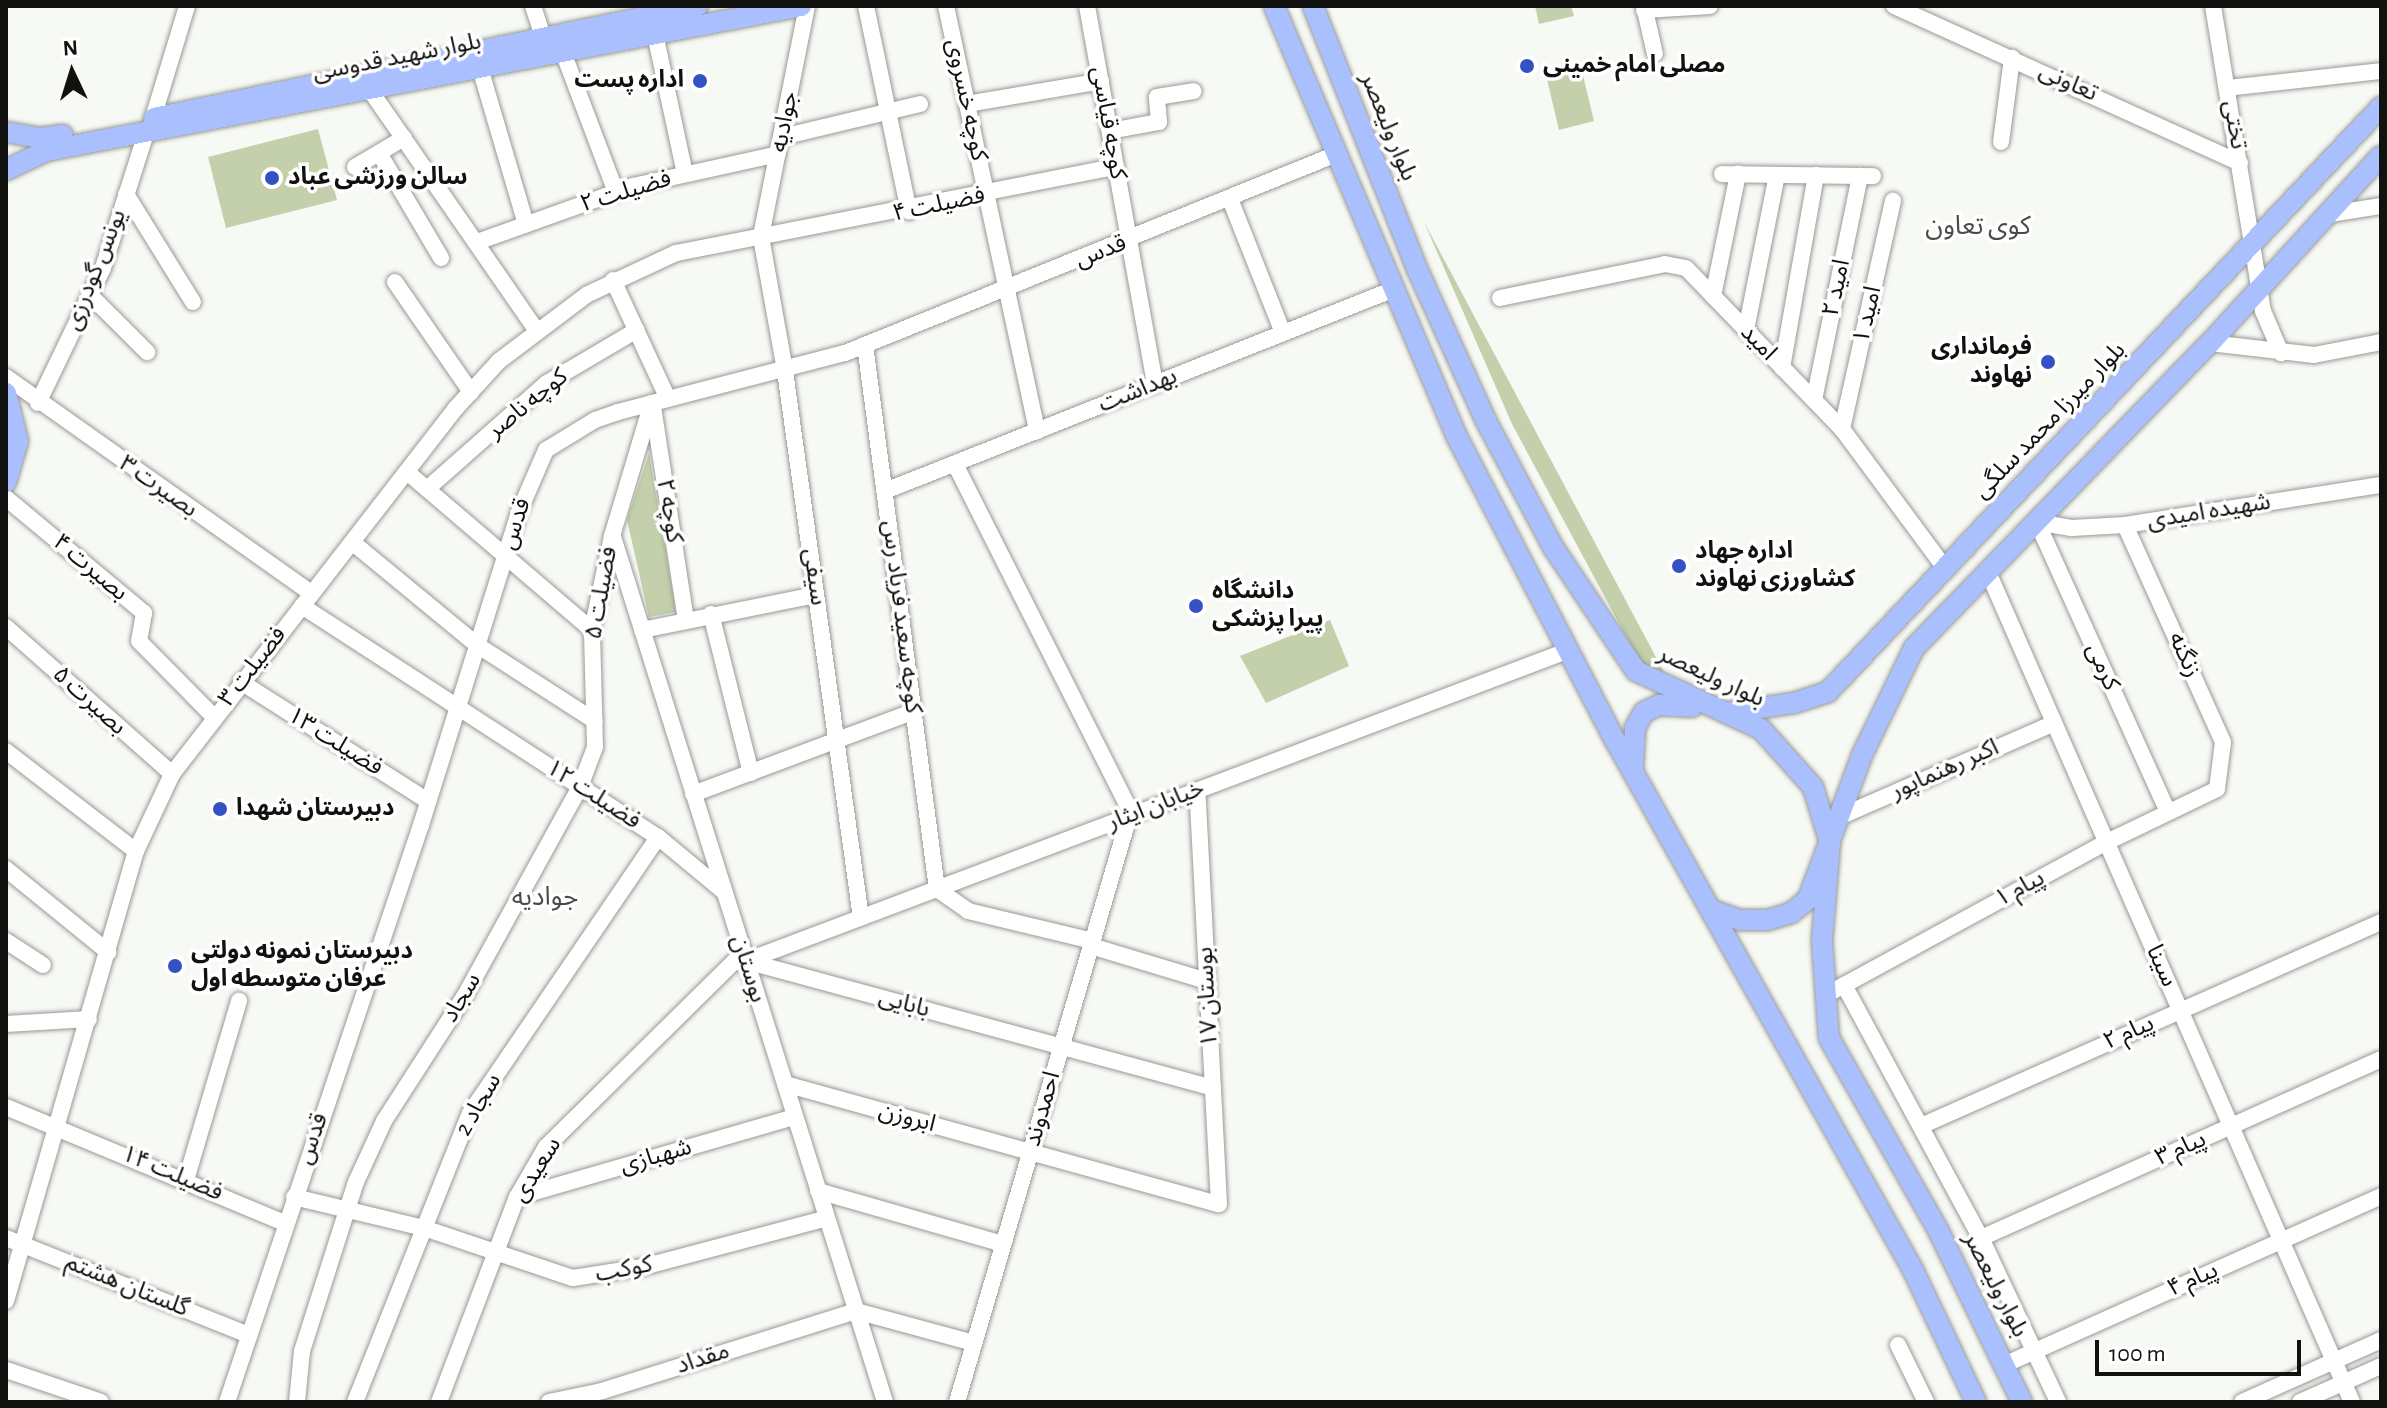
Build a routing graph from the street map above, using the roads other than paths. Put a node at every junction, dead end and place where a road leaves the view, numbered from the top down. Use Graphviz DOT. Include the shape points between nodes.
graph roads {
  1 [pos="187,6"];
  2 [pos="533,6"];
  3 [pos="698,6"];
  4 [pos="804,6"];
  5 [pos="866,6"];
  6 [pos="946,6"];
  7 [pos="1087,6"];
  8 [pos="1274,6"];
  9 [pos="1313,6"];
  10 [pos="1710,6"];
  11 [pos="1894,6"];
  12 [pos="2219,7"];
  13 [pos="1644,8"];
  14 [pos="655,34"];
  15 [pos="543,37"];
  16 [pos="563,52"];
  17 [pos="1655,54"];
  18 [pos="2012,58"];
  19 [pos="480,68"];
  20 [pos="2381,71"];
  21 [pos="1101,81"];
  22 [pos="2227,88"];
  23 [pos="370,90"];
  24 [pos="1194,91"];
  25 [pos="920,104"];
  26 [pos="967,104"];
  27 [pos="2381,107"];
  28 [pos="887,111"];
  29 [pos="149,126"];
  30 [pos="1110,131"];
  31 [pos="6,132"];
  32 [pos="404,138"];
  33 [pos="2001,142"];
  34 [pos="780,146"];
  35 [pos="379,153"];
  36 [pos="1334,155"];
  37 [pos="2381,156"];
  38 [pos="2240,163"];
  39 [pos="355,167"];
  40 [pos="1116,167"];
  41 [pos="6,170"];
  42 [pos="685,174"];
  43 [pos="1777,175"];
  44 [pos="1816,175"];
  45 [pos="616,192"];
  46 [pos="126,194"];
  47 [pos="987,195"];
  48 [pos="1230,199"];
  49 [pos="1893,201"];
  50 [pos="2381,206"];
  51 [pos="909,212"];
  52 [pos="2330,214"];
  53 [pos="526,224"];
  54 [pos="761,237"];
  55 [pos="1129,241"];
  56 [pos="477,242"];
  57 [pos="2254,244"];
  58 [pos="441,258"];
  59 [pos="613,280"];
  60 [pos="395,282"];
  61 [pos="2261,288"];
  62 [pos="1006,289"];
  63 [pos="1392,290"];
  64 [pos="90,295"];
  65 [pos="1713,296"];
  66 [pos="1500,298"];
  67 [pos="193,302"];
  68 [pos="536,330"];
  69 [pos="637,330"];
  70 [pos="1746,330"];
  71 [pos="1283,333"];
  72 [pos="2210,343"];
  73 [pos="865,345"];
  74 [pos="2379,345"];
  75 [pos="147,352"];
  76 [pos="2281,353"];
  77 [pos="1782,368"];
  78 [pos="785,371"];
  79 [pos="6,377"];
  80 [pos="1155,384"];
  81 [pos="471,392"];
  82 [pos="6,393"];
  83 [pos="1814,400"];
  84 [pos="660,401"];
  85 [pos="38,403"];
  86 [pos="1486,421"];
  87 [pos="1842,429"];
  88 [pos="1037,431"];
  89 [pos="1457,437"];
  90 [pos="955,464"];
  91 [pos="407,472"];
  92 [pos="6,482"];
  93 [pos="2381,485"];
  94 [pos="427,489"];
  95 [pos="885,491"];
  96 [pos="6,498"];
  97 [pos="2037,522"];
  98 [pos="2125,525"];
  99 [pos="612,536"];
  100 [pos="352,542"];
  101 [pos="505,555"];
  102 [pos="1945,568"];
  103 [pos="1988,572"];
  104 [pos="816,595"];
  105 [pos="307,600"];
  106 [pos="711,614"];
  107 [pos="686,619"];
  108 [pos="6,627"];
  109 [pos="592,630"];
  110 [pos="642,630"];
  111 [pos="477,645"];
  112 [pos="1567,651"];
  113 [pos="241,682"];
  114 [pos="456,706"];
  115 [pos="912,712"];
  116 [pos="1725,713"];
  117 [pos="214,717"];
  118 [pos="595,721"];
  119 [pos="2054,723"];
  120 [pos="836,740"];
  121 [pos="6,751"];
  122 [pos="751,773"];
  123 [pos="172,774"];
  124 [pos="1634,776"];
  125 [pos="580,787"];
  126 [pos="2217,789"];
  127 [pos="1197,791"];
  128 [pos="693,794"];
  129 [pos="428,801"];
  130 [pos="2168,812"];
  131 [pos="1131,816"];
  132 [pos="1837,818"];
  133 [pos="658,837"];
  134 [pos="2107,842"];
  135 [pos="1830,843"];
  136 [pos="136,851"];
  137 [pos="6,869"];
  138 [pos="937,889"];
  139 [pos="724,892"];
  140 [pos="1711,910"];
  141 [pos="861,918"];
  142 [pos="2381,922"];
  143 [pos="6,941"];
  144 [pos="1092,943"];
  145 [pos="108,952"];
  146 [pos="745,957"];
  147 [pos="43,965"];
  148 [pos="1207,981"];
  149 [pos="1835,990"];
  150 [pos="239,1001"];
  151 [pos="2181,1011"];
  152 [pos="89,1019"];
  153 [pos="6,1024"];
  154 [pos="1061,1046"];
  155 [pos="2381,1059"];
  156 [pos="785,1084"];
  157 [pos="1213,1088"];
  158 [pos="6,1107"];
  159 [pos="795,1117"];
  160 [pos="60,1125"];
  161 [pos="1921,1126"];
  162 [pos="2232,1126"];
  163 [pos="1030,1152"];
  164 [pos="186,1180"];
  165 [pos="818,1191"];
  166 [pos="2381,1196"];
  167 [pos="294,1197"];
  168 [pos="517,1197"];
  169 [pos="1219,1204"];
  170 [pos="346,1210"];
  171 [pos="827,1218"];
  172 [pos="285,1223"];
  173 [pos="424,1228"];
  174 [pos="6,1238"];
  175 [pos="1981,1238"];
  176 [pos="2282,1241"];
  177 [pos="1003,1244"];
  178 [pos="23,1245"];
  179 [pos="495,1255"];
  180 [pos="6,1301"];
  181 [pos="856,1311"];
  182 [pos="249,1335"];
  183 [pos="2381,1340"];
  184 [pos="974,1343"];
  185 [pos="1898,1345"];
  186 [pos="2037,1350"];
  187 [pos="2334,1360"];
  188 [pos="2006,1364"];
  189 [pos="2381,1366"];
  190 [pos="6,1370"];
  191 [pos="2343,1382"];
  192 [pos="101,1402"];
  193 [pos="227,1402"];
  194 [pos="297,1402"];
  195 [pos="355,1402"];
  196 [pos="439,1402"];
  197 [pos="549,1402"];
  198 [pos="885,1402"];
  199 [pos="957,1402"];
  200 [pos="1926,1402"];
  201 [pos="1976,1402"];
  202 [pos="2022,1402"];
  203 [pos="2058,1402"];
  204 [pos="2242,1402"];
  205 [pos="2300,1402"];
  206 [pos="2352,1402"];
  1 -- 29 [label="street, یونس گودرزی"];
  2 -- 15 [label="street"];
  3 -- 15 [label="main road, بلوار شهید قدوسی"];
  4 -- 14 [label="main road, بلوار شهید قدوسی"];
  4 -- 34 [label="street, جوادیه"];
  5 -- 28 [label="street"];
  6 -- 26 [label="street, کوچه خسروی"];
  7 -- 21 [label="street, کوچه قیاسی"];
  8 -- 36 [label="main road"];
  9 -- 86 [label="main road, بلوار ولیعصر" via="1364,142"];
  10 -- 13 [label="street"];
  11 -- 18 [label="street, تعاونی"];
  12 -- 22 [label="street, تختی"];
  13 -- 17 [label="street"];
  14 -- 16 [label="main road, بلوار شهید قدوسی"];
  14 -- 42 [label="street"];
  15 -- 29 [label="main road, بلوار شهید قدوسی"];
  16 -- 19 [label="main road, بلوار شهید قدوسی"];
  16 -- 45 [label="street"];
  18 -- 33 [label="street"];
  18 -- 38 [label="street, تعاونی"];
  19 -- 23 [label="main road, بلوار شهید قدوسی"];
  19 -- 53 [label="street"];
  20 -- 22 [label="street"];
  21 -- 26 [label="street"];
  21 -- 30 [label="street, کوچه قیاسی"];
  22 -- 38 [label="street, تختی"];
  23 -- 29 [label="main road, بلوار شهید قدوسی"];
  23 -- 32 [label="street"];
  24 -- 30 [label="street" via="1157,97 1159,122"];
  25 -- 28 [label="street, فضیلت ۲"];
  26 -- 47 [label="street, کوچه خسروی"];
  27 -- 57 [label="main road, بلوار میرزا محمد سلگی"];
  28 -- 34 [label="street, فضیلت ۲"];
  28 -- 51 [label="street"];
  29 -- 31 [label="main road, بلوار شهید قدوسی" via="41,138"];
  29 -- 41 [label="main road, بلوار شهید قدوسی" via="29,155"];
  29 -- 46 [label="street, یونس گودرزی"];
  30 -- 40 [label="street, کوچه قیاسی"];
  32 -- 35 [label="street"];
  32 -- 56 [label="street"];
  34 -- 42 [label="street, فضیلت ۲"];
  34 -- 54 [label="street, جوادیه"];
  35 -- 39 [label="street"];
  35 -- 58 [label="street"];
  36 -- 48 [label="street, قدس"];
  36 -- 63 [label="main road"];
  37 -- 52 [label="main road"];
  38 -- 57 [label="street, تختی"];
  40 -- 47 [label="street, فضیلت ۴"];
  40 -- 55 [label="street, کوچه قیاسی"];
  42 -- 45 [label="street, فضیلت ۲"];
  43 -- 44 [label="street"];
  43 -- 65 [label="street" via="1730,174"];
  43 -- 70 [label="street"];
  44 -- 77 [label="street"];
  44 -- 83 [label="street, امید ۲" via="1867,176"];
  45 -- 53 [label="street, فضیلت ۲"];
  46 -- 64 [label="street, یونس گودرزی"];
  46 -- 67 [label="street"];
  47 -- 51 [label="street, فضیلت ۴"];
  47 -- 62 [label="street, کوچه خسروی"];
  48 -- 55 [label="street, قدس"];
  48 -- 71 [label="street"];
  49 -- 87 [label="street, امید ۱"];
  50 -- 52 [label="street"];
  51 -- 54 [label="street, فضیلت ۴"];
  52 -- 61 [label="main road"];
  53 -- 56 [label="street, فضیلت ۲"];
  54 -- 59 [label="street, فضیلت ۳" via="676,253"];
  54 -- 78 [label="street, سیفی"];
  55 -- 62 [label="street, قدس"];
  55 -- 80 [label="street, کوچه قیاسی"];
  56 -- 68 [label="street"];
  57 -- 61 [label="street, تختی"];
  57 -- 102 [label="main road, بلوار میرزا محمد سلگی"];
  59 -- 68 [label="street, فضیلت ۳"];
  59 -- 69 [label="street, کوچه ۲"];
  60 -- 81 [label="street"];
  61 -- 72 [label="main road"];
  61 -- 76 [label="street, تختی" via="2269,332"];
  62 -- 73 [label="street, قدس"];
  62 -- 88 [label="street, کوچه خسروی"];
  63 -- 71 [label="street, بهداشت"];
  63 -- 89 [label="main road"];
  64 -- 75 [label="street"];
  64 -- 85 [label="street, یونس گودرزی"];
  65 -- 66 [label="street, امید" via="1686,268 1665,264"];
  65 -- 70 [label="street, امید"];
  68 -- 81 [label="street, فضیلت ۳"];
  69 -- 84 [label="street, کوچه ۲"];
  69 -- 94 [label="street, کوچه ناصر" via="547,383"];
  70 -- 77 [label="street, امید"];
  71 -- 80 [label="street, بهداشت"];
  72 -- 76 [label="street"];
  72 -- 97 [label="main road"];
  73 -- 78 [label="street, قدس"];
  73 -- 95 [label="street, کوچه سعید فریاد رس"];
  74 -- 76 [label="street" via="2314,355"];
  77 -- 83 [label="street, امید"];
  78 -- 84 [label="street, قدس"];
  78 -- 104 [label="street, سیفی"];
  79 -- 85 [label="street, بصیرت ۳"];
  80 -- 88 [label="street, بهداشت"];
  81 -- 91 [label="street, فضیلت ۳"];
  82 -- 92 [label="main road" via="18,441"];
  83 -- 87 [label="street, امید"];
  84 -- 99 [label="street, فضیلت ۵"];
  84 -- 101 [label="street, قدس" via="595,420 546,450 531,477"];
  84 -- 107 [label="street, کوچه ۲"];
  85 -- 105 [label="street, بصیرت ۳"];
  86 -- 89 [label="main road"];
  86 -- 116 [label="main road, بلوار ولیعصر" via="1553,547 1636,671"];
  87 -- 102 [label="street, امید"];
  88 -- 90 [label="street, بهداشت"];
  89 -- 112 [label="main road"];
  90 -- 95 [label="street, بهداشت"];
  90 -- 131 [label="street"];
  91 -- 94 [label="street"];
  91 -- 100 [label="street, فضیلت ۳"];
  93 -- 98 [label="street, شهیده امیدی"];
  94 -- 101 [label="street"];
  95 -- 115 [label="street, کوچه سعید فریاد رس"];
  96 -- 117 [label="street, بصیرت ۴" via="144,613 139,641"];
  97 -- 98 [label="street, شهیده امیدی" via="2072,528"];
  97 -- 103 [label="main road"];
  97 -- 130 [label="street, کرمی"];
  98 -- 126 [label="street, زنگنه" via="2223,742"];
  99 -- 109 [label="street, فضیلت ۵"];
  99 -- 110 [label="street, بوستان"];
  100 -- 105 [label="street, فضیلت ۳"];
  100 -- 111 [label="street"];
  101 -- 109 [label="street"];
  101 -- 111 [label="street, قدس"];
  102 -- 116 [label="main road, بلوار میرزا محمد سلگی" via="1828,692"];
  103 -- 119 [label="street, سینا"];
  103 -- 132 [label="main road" via="1914,648"];
  104 -- 106 [label="street"];
  104 -- 120 [label="street, سیفی"];
  105 -- 113 [label="street, فضیلت ۳"];
  105 -- 114 [label="street, بصیرت ۳"];
  106 -- 107 [label="street"];
  106 -- 122 [label="street"];
  107 -- 110 [label="street"];
  108 -- 123 [label="street, بصیرت ۵"];
  109 -- 118 [label="street, فضیلت ۵"];
  110 -- 128 [label="street, بوستان"];
  111 -- 114 [label="street, قدس"];
  111 -- 118 [label="street"];
  112 -- 124 [label="main road"];
  112 -- 127 [label="street, خیابان ایثار"];
  113 -- 117 [label="street, فضیلت ۳"];
  113 -- 129 [label="street, فضیلت ۱۳"];
  114 -- 125 [label="street, فضیلت ۱۲"];
  114 -- 129 [label="street, قدس"];
  115 -- 120 [label="street"];
  115 -- 138 [label="street, کوچه سعید فریاد رس"];
  116 -- 124 [label="main road" via="1679,705 1644,712 1631,745"];
  116 -- 135 [label="main road, بلوار ولیعصر" via="1761,729 1801,770 1819,802"];
  117 -- 123 [label="street, فضیلت ۳"];
  118 -- 125 [label="street, فضیلت ۵" via="595,745"];
  119 -- 132 [label="street, اکبر رهنماپور"];
  119 -- 134 [label="street, سینا"];
  120 -- 122 [label="street"];
  120 -- 141 [label="street, سیفی"];
  121 -- 136 [label="street"];
  122 -- 128 [label="street"];
  123 -- 136 [label="street, فضیلت ۳"];
  124 -- 140 [label="main road"];
  125 -- 133 [label="street, فضیلت ۱۲"];
  125 -- 170 [label="street, سجاد" via="464,997 384,1121"];
  126 -- 130 [label="street, پیام ۱"];
  127 -- 131 [label="street, خیابان ایثار"];
  127 -- 148 [label="street, بوستان ۱۷"];
  128 -- 139 [label="street, بوستان"];
  129 -- 167 [label="street, قدس"];
  130 -- 134 [label="street, پیام ۱"];
  131 -- 138 [label="street, خیابان ایثار"];
  131 -- 144 [label="street, احمدوند"];
  132 -- 135 [label="main road"];
  133 -- 139 [label="street, فضیلت ۱۲"];
  133 -- 173 [label="street, سجاد 2" via="470,1113"];
  134 -- 149 [label="street, پیام ۱"];
  134 -- 151 [label="street, سینا"];
  135 -- 140 [label="main road" via="1808,899 1791,913 1740,920"];
  135 -- 149 [label="main road, بلوار ولیعصر" via="1822,941"];
  136 -- 145 [label="street, فضیلت ۳"];
  137 -- 145 [label="street"];
  138 -- 141 [label="street, خیابان ایثار"];
  138 -- 144 [label="street" via="968,911"];
  139 -- 146 [label="street, بوستان"];
  140 -- 201 [label="main road" via="1951,1343"];
  141 -- 146 [label="street, خیابان ایثار"];
  142 -- 151 [label="street, پیام ۲"];
  143 -- 147 [label="street"];
  144 -- 148 [label="street"];
  144 -- 154 [label="street, احمدوند"];
  145 -- 152 [label="street, فضیلت ۳"];
  146 -- 154 [label="street, بابایی"];
  146 -- 156 [label="street, بوستان"];
  146 -- 168 [label="street, سعیدی" via="569,1121 546,1147"];
  148 -- 157 [label="street, بوستان ۱۷"];
  149 -- 161 [label="street"];
  149 -- 188 [label="main road, بلوار ولیعصر" via="1829,1038 1939,1232"];
  150 -- 164 [label="street"];
  151 -- 161 [label="street, پیام ۲"];
  151 -- 162 [label="street, سینا"];
  152 -- 153 [label="street"];
  152 -- 160 [label="street, فضیلت ۳"];
  154 -- 157 [label="street, بابایی"];
  154 -- 163 [label="street, احمدوند"];
  155 -- 162 [label="street, پیام ۳"];
  156 -- 159 [label="street, بوستان"];
  156 -- 163 [label="street, ابروزن"];
  157 -- 169 [label="street, بوستان ۱۷"];
  158 -- 160 [label="street, فضیلت ۱۴"];
  159 -- 165 [label="street, بوستان"];
  159 -- 168 [label="street, شهبازی"];
  160 -- 164 [label="street, فضیلت ۱۴"];
  160 -- 178 [label="street, فضیلت ۳"];
  161 -- 175 [label="street"];
  162 -- 175 [label="street, پیام ۳"];
  162 -- 176 [label="street, سینا"];
  163 -- 169 [label="street, ابروزن"];
  163 -- 177 [label="street, احمدوند"];
  164 -- 172 [label="street, فضیلت ۱۴"];
  165 -- 171 [label="street, بوستان"];
  165 -- 177 [label="street"];
  166 -- 176 [label="street, پیام ۴"];
  167 -- 170 [label="street, کوکب"];
  167 -- 172 [label="street, قدس"];
  168 -- 179 [label="street, سعیدی"];
  170 -- 173 [label="street, کوکب"];
  170 -- 194 [label="street, سجاد" via="302,1351"];
  171 -- 179 [label="street, کوکب" via="601,1276 573,1278"];
  171 -- 181 [label="street, بوستان"];
  172 -- 182 [label="street, قدس"];
  173 -- 179 [label="street, کوکب"];
  173 -- 195 [label="street, سجاد 2"];
  174 -- 178 [label="street, گلستان هشتم"];
  175 -- 186 [label="street"];
  176 -- 186 [label="street, پیام ۴"];
  176 -- 187 [label="street, سینا"];
  177 -- 184 [label="street, احمدوند"];
  178 -- 180 [label="street, فضیلت ۳"];
  178 -- 182 [label="street, گلستان هشتم"];
  179 -- 196 [label="street, سعیدی"];
  181 -- 184 [label="street"];
  181 -- 197 [label="street, مقداد" via="602,1391"];
  181 -- 198 [label="street, بوستان"];
  182 -- 193 [label="street, قدس"];
  183 -- 187 [label="street"];
  184 -- 199 [label="street, احمدوند"];
  185 -- 200 [label="street"];
  186 -- 188 [label="street, پیام ۴"];
  186 -- 203 [label="street"];
  187 -- 191 [label="street, سینا"];
  187 -- 204 [label="street"];
  188 -- 202 [label="main road, بلوار ولیعصر"];
  189 -- 191 [label="street"];
  190 -- 192 [label="street"];
  191 -- 205 [label="street"];
  191 -- 206 [label="street, سینا"];
}
